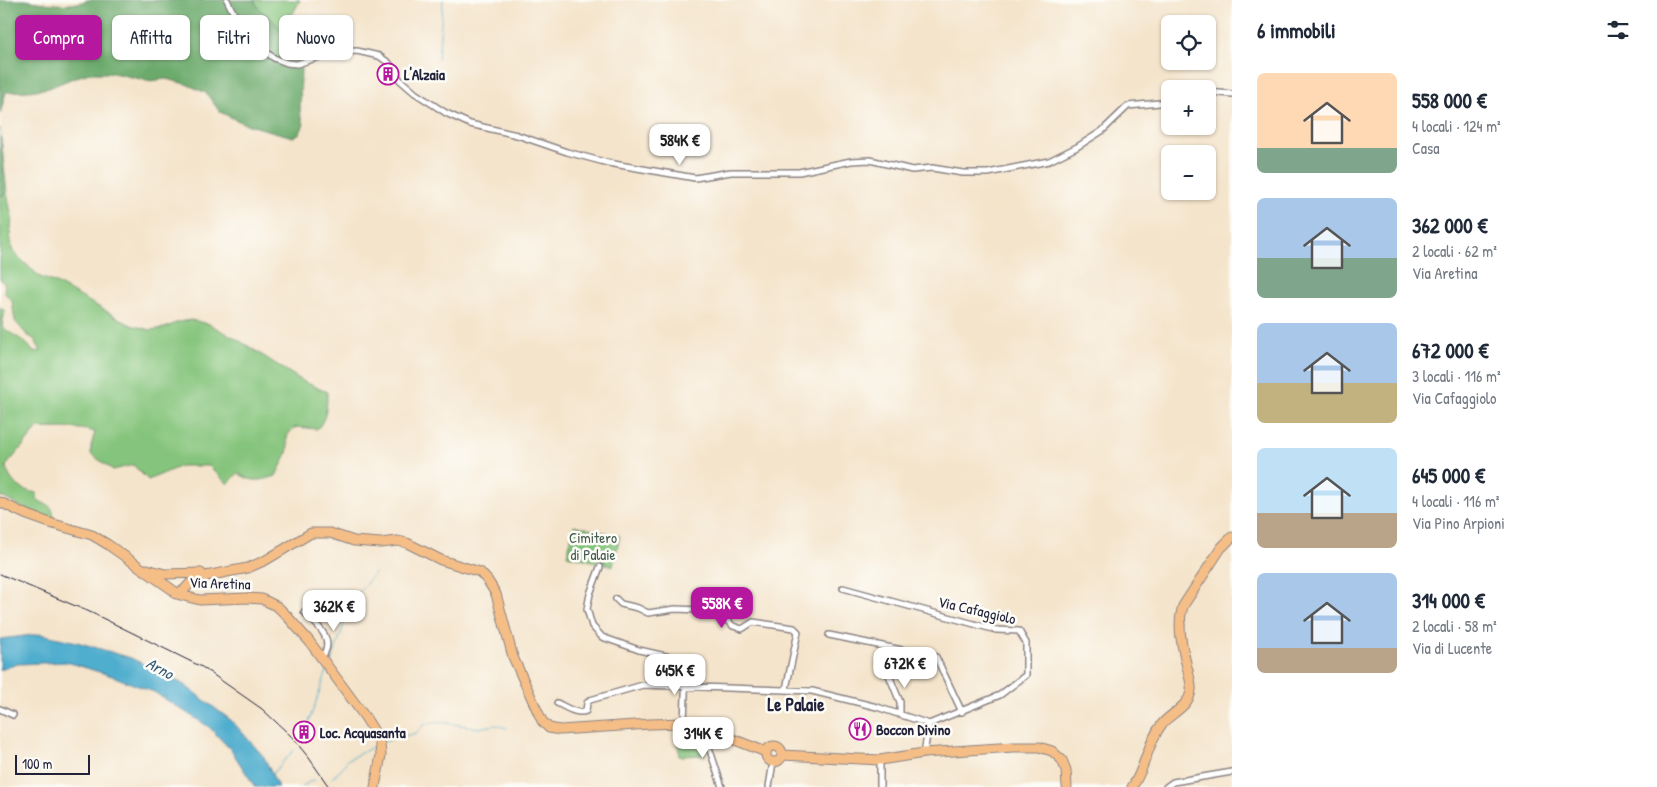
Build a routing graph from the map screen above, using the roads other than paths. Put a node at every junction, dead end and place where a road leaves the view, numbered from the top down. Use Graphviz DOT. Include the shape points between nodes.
graph roads {
  1 [pos="227,0"];
  2 [pos="1216,93"];
  3 [pos="1232,94"];
  4 [pos="1161,103"];
  5 [pos="0,502"];
  6 [pos="1232,536"];
  7 [pos="135,564"];
  8 [pos="600,567"];
  9 [pos="226,572"];
  10 [pos="202,573"];
  11 [pos="190,583"];
  12 [pos="843,588"];
  13 [pos="176,594"];
  14 [pos="616,599"];
  15 [pos="200,600"];
  16 [pos="304,612"];
  17 [pos="829,636"];
  18 [pos="321,658"];
  19 [pos="886,668"];
  20 [pos="686,687"];
  21 [pos="786,689"];
  22 [pos="557,703"];
  23 [pos="0,709"];
  24 [pos="962,712"];
  25 [pos="14,715"];
  26 [pos="900,715"];
  27 [pos="684,723"];
  28 [pos="929,724"];
  29 [pos="704,728"];
  30 [pos="766,752"];
  31 [pos="924,753"];
  32 [pos="782,755"];
  33 [pos="880,760"];
  34 [pos="773,762"];
  35 [pos="1232,772"];
  36 [pos="375,787"];
  37 [pos="722,787"];
  38 [pos="769,787"];
  39 [pos="880,787"];
  40 [pos="1067,787"];
  41 [pos="1132,787"];
  42 [pos="1166,787"];
  1 -- 4 [label="street" via="242,30 260,48 287,63 297,64 335,52 357,50 379,56 415,92 446,113 470,124 518,135 608,164 695,178 731,172 799,172 870,160 912,170 932,168 988,173 1049,161 1102,131 1128,106"];
  2 -- 3 [label="street"];
  5 -- 7 [label="main road, Via Aretina" via="50,524 92,535"];
  6 -- 41 [label="main road" via="1180,614 1191,689 1189,698 1156,732"];
  7 -- 10 [label="main road" via="157,573"];
  7 -- 13 [label="main road, Via Aretina"];
  8 -- 20 [label="street" via="587,609 592,626 602,637 679,659 686,669"];
  9 -- 10 [label="main road"];
  9 -- 11 [label="main road" via="195,578"];
  9 -- 27 [label="main road" via="266,560 311,533 330,533 354,541 407,543 441,560 480,572 488,581 496,594 513,657 542,721 549,728"];
  10 -- 13 [label="main road" via="178,579 174,585"];
  11 -- 13 [label="main road"];
  11 -- 15 [label="main road" via="191,594"];
  12 -- 24 [label="street, Via Cafaggiolo" via="996,630 1019,631 1026,643 1026,675 1000,695"];
  13 -- 15 [label="main road, Via Aretina"];
  14 -- 21 [label="street" via="648,613 675,609 714,613 742,629 753,622 794,628 798,632"];
  15 -- 18 [label="main road, Via Aretina" via="253,598 270,603 287,616"];
  16 -- 18 [label="street" via="326,638 328,645"];
  17 -- 24 [label="street" via="936,657"];
  18 -- 36 [label="main road, Via Aretina" via="365,718 379,743 381,754"];
  19 -- 26 [label="street" via="900,702"];
  20 -- 21 [label="street"];
  20 -- 22 [label="street" via="643,685 590,700 584,713"];
  20 -- 27 [label="street"];
  21 -- 26 [label="street" via="812,691"];
  23 -- 25 [label="street"];
  24 -- 28 [label="street, Via Cafaggiolo"];
  26 -- 28 [label="street"];
  27 -- 29 [label="main road"];
  28 -- 31 [label="street"];
  29 -- 30 [label="main road"];
  29 -- 37 [label="street"];
  30 -- 32 [label="main road" via="776,746"];
  30 -- 34 [label="main road"];
  31 -- 33 [label="main road"];
  31 -- 40 [label="main road" via="1014,747 1046,749 1062,760"];
  32 -- 33 [label="main road"];
  32 -- 34 [label="main road"];
  33 -- 39 [label="street"];
  34 -- 38 [label="street"];
  35 -- 42 [label="street" via="1173,782"];
}
